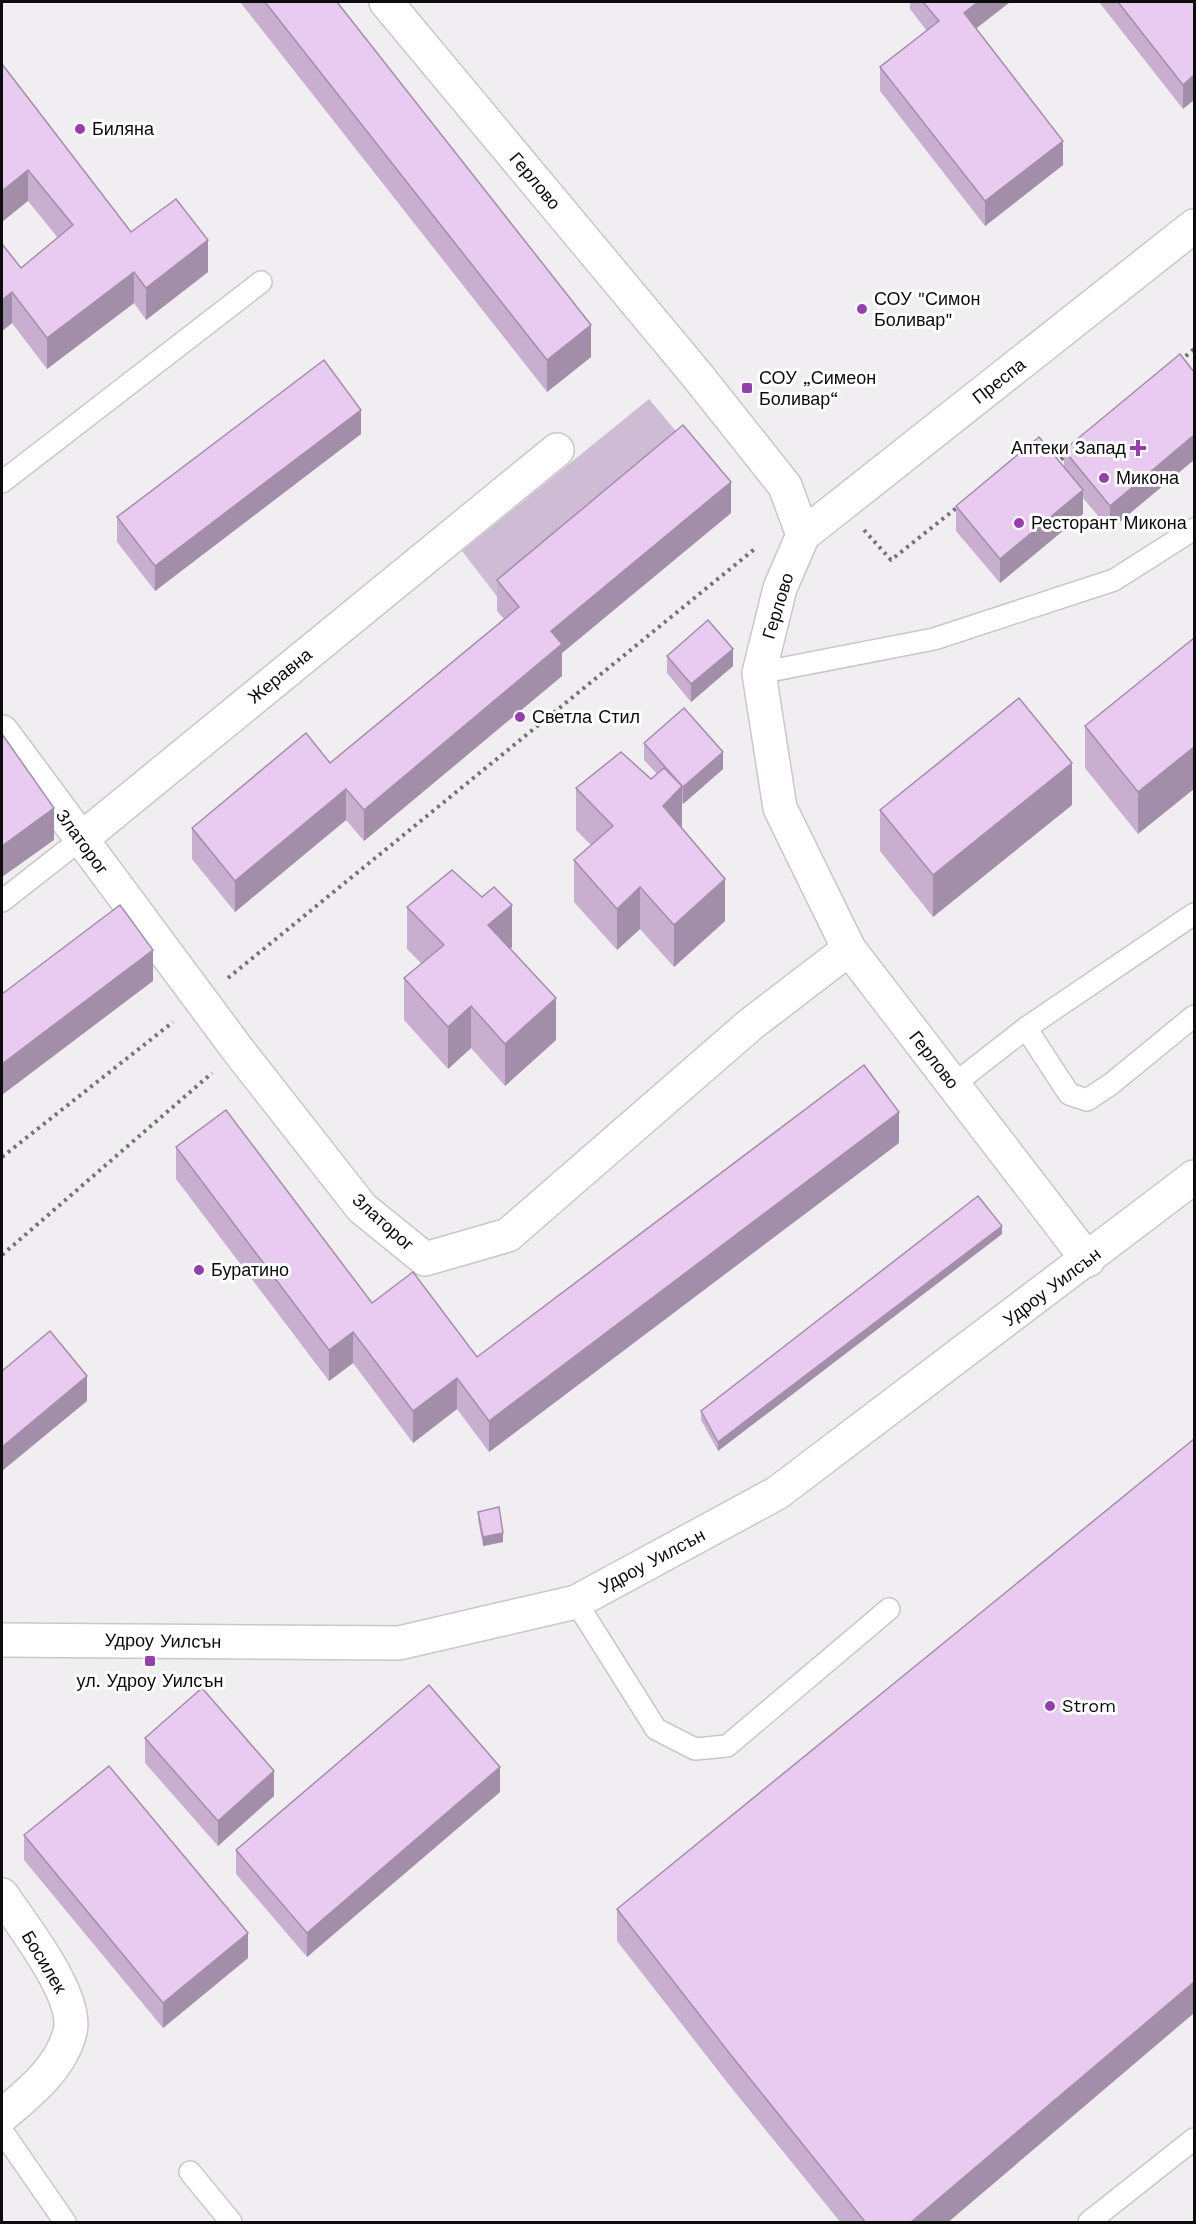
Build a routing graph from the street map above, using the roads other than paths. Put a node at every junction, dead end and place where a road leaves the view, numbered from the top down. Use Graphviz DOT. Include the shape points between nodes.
graph roads {
  1 [pos="386,2"];
  2 [pos="1194,226"];
  3 [pos="261,282"];
  4 [pos="558,450"];
  5 [pos="2,482"];
  6 [pos="800,526"];
  7 [pos="1194,529"];
  8 [pos="759,673"];
  9 [pos="2,732"];
  10 [pos="80,840"];
  11 [pos="2,901"];
  12 [pos="1194,914"];
  13 [pos="849,949"];
  14 [pos="1194,1016"];
  15 [pos="1026,1028"];
  16 [pos="953,1085"];
  17 [pos="1194,1178"];
  18 [pos="1088,1260"];
  19 [pos="576,1602"];
  20 [pos="889,1609"];
  21 [pos="2,1640"];
  22 [pos="2,1895"];
  23 [pos="2,2116"];
  24 [pos="2,2131"];
  25 [pos="1194,2139"];
  26 [pos="190,2172"];
  27 [pos="66,2223"];
  28 [pos="231,2223"];
  29 [pos="1089,2223"];
  1 -- 6 [label="street, Герлово" via="785,486"];
  2 -- 6 [label="street, Преспа" via="842,505"];
  3 -- 5 [label="lane"];
  4 -- 10 [label="street, Жеравна"];
  6 -- 8 [label="street, Герлово"];
  7 -- 8 [label="lane" via="1103,584 934,639"];
  8 -- 13 [label="street, Герлово" via="780,808"];
  9 -- 10 [label="street, Златорог"];
  10 -- 11 [label="lane, Жеравна"];
  10 -- 13 [label="street, Златорог" via="362,1208 425,1258 508,1235 751,1024"];
  12 -- 15 [label="lane"];
  13 -- 16 [label="street, Герлово"];
  14 -- 15 [label="lane" via="1087,1100 1069,1094"];
  15 -- 16 [label="lane"];
  16 -- 18 [label="street, Герлово"];
  17 -- 18 [label="street, Удроу Уилсън"];
  18 -- 19 [label="street, Удроу Уилсън" via="777,1493"];
  19 -- 20 [label="lane" via="656,1729 695,1749 727,1746"];
  19 -- 21 [label="street, Удроу Уилсън" via="399,1643"];
  22 -- 23 [label="street, Босилек" via="68,2002 70,2031 59,2057 37,2086"];
  24 -- 27 [label="lane"];
  25 -- 29 [label="lane"];
  26 -- 28 [label="lane"];
}
